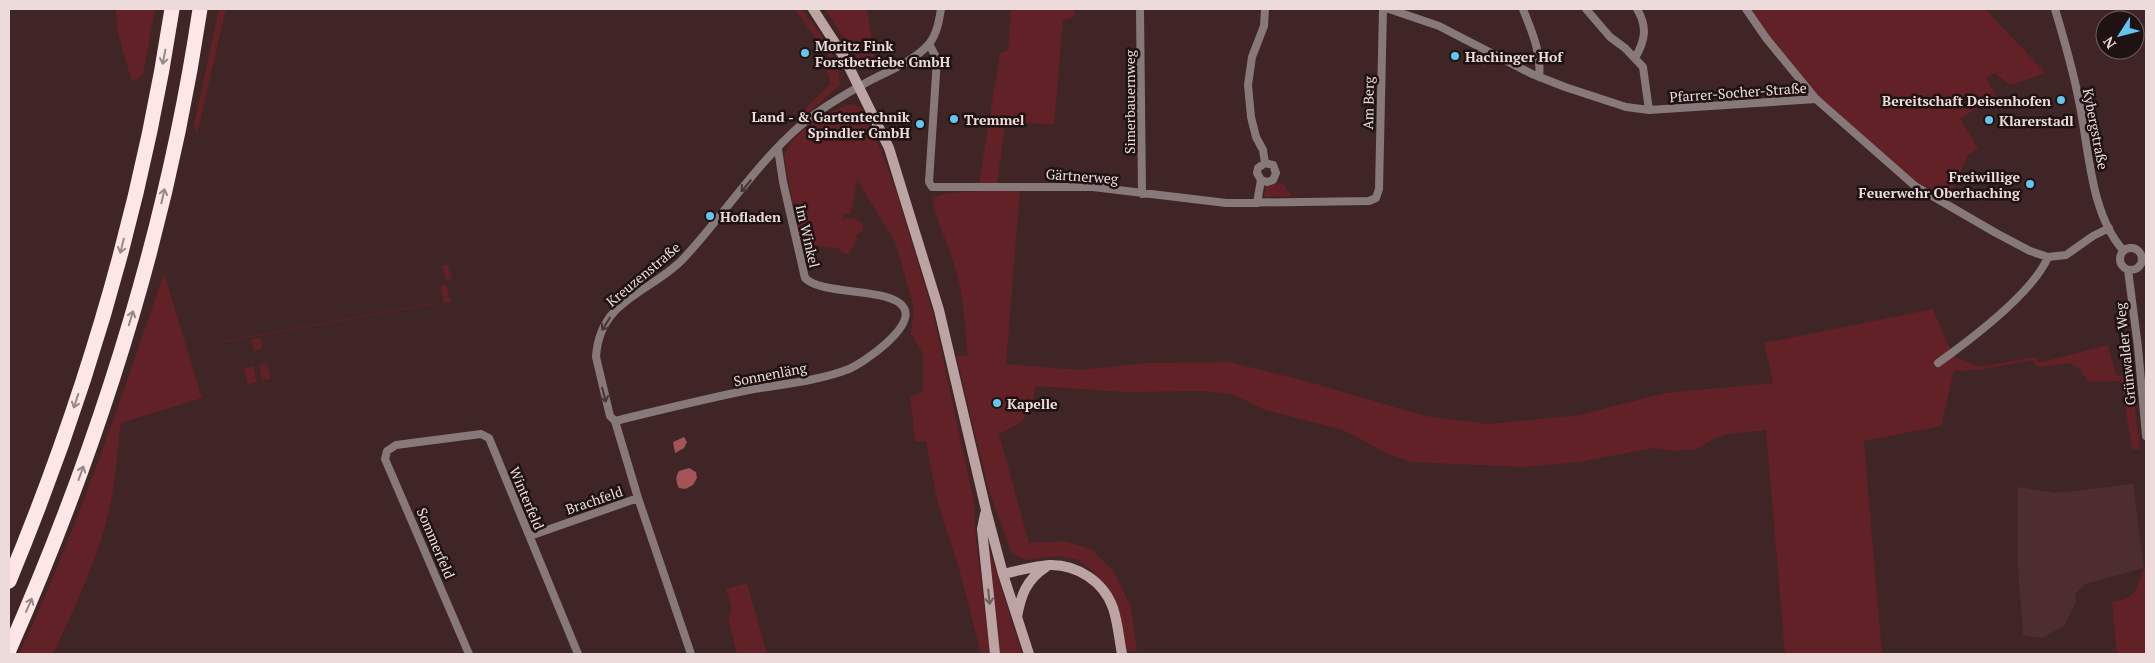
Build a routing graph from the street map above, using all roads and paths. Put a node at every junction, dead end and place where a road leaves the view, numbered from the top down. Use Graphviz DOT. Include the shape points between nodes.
graph roads {
  1 [pos="172,9"];
  2 [pos="200,9"];
  3 [pos="210,9"];
  4 [pos="813,9"];
  5 [pos="941,9"];
  6 [pos="1140,9"];
  7 [pos="1265,9"];
  8 [pos="1383,9"];
  9 [pos="1389,9"];
  10 [pos="1523,9"];
  11 [pos="1586,9"];
  12 [pos="1637,9"];
  13 [pos="1746,9"];
  14 [pos="2055,9"];
  15 [pos="929,44"];
  16 [pos="1636,58"];
  17 [pos="190,72"];
  18 [pos="1539,77"];
  19 [pos="860,86"];
  20 [pos="1816,99"];
  21 [pos="1649,110"];
  22 [pos="778,149"];
  23 [pos="1265,163"];
  24 [pos="1261,180"];
  25 [pos="1142,194"];
  26 [pos="1376,198"];
  27 [pos="1257,203"];
  28 [pos="2109,228"];
  29 [pos="2123,250"];
  30 [pos="2048,257"];
  31 [pos="2144,260"];
  32 [pos="2128,270"];
  33 [pos="906,313"];
  34 [pos="1938,363"];
  35 [pos="612,419"];
  36 [pos="2146,436"];
  37 [pos="396,445"];
  38 [pos="638,498"];
  39 [pos="986,510"];
  40 [pos="530,536"];
  41 [pos="1049,565"];
  42 [pos="1003,574"];
  43 [pos="9,582"];
  44 [pos="1017,618"];
  45 [pos="9,650"];
  46 [pos="469,654"];
  47 [pos="578,654"];
  48 [pos="691,654"];
  49 [pos="995,654"];
  50 [pos="1029,654"];
  51 [pos="1122,654"];
  1 -- 43 [label="highway, one-way" via="155,105 118,264 66,433"];
  2 -- 17 [label="highway"];
  3 -- 17 [label="highway"];
  4 -- 19 [label="main road"];
  5 -- 15 [label="street" via="937,31"];
  6 -- 25 [label="street, Simerbauernweg"];
  7 -- 23 [label="street" via="1264,26 1252,57 1248,85 1251,117"];
  8 -- 26 [label="street, Am Berg" via="1379,189"];
  9 -- 18 [label="street, Pfarrer-Socher-Straße" via="1439,26"];
  10 -- 18 [label="street" via="1538,52"];
  11 -- 16 [label="street" via="1610,37"];
  12 -- 16 [label="street" via="1642,17 1644,43"];
  13 -- 20 [label="street"];
  14 -- 28 [label="street, Kybergstraße" via="2079,99 2093,182"];
  15 -- 19 [label="street, Kreuzenstraße" via="916,56"];
  15 -- 25 [label="street, Gärtnerweg" via="937,59 929,182 932,187 1064,185"];
  16 -- 21 [label="street" via="1642,67"];
  45 -- 17 [label="highway, one-way" via="64,518 109,389 147,264"];
  18 -- 21 [label="street, Pfarrer-Socher-Straße" via="1626,107"];
  19 -- 22 [label="street, Kreuzenstraße" via="814,115"];
  19 -- 39 [label="main road" via="889,148 917,235 939,310"];
  20 -- 21 [label="street, Pfarrer-Socher-Straße"];
  20 -- 30 [label="street, Pfarrer-Socher-Straße" via="1915,186 1996,233"];
  22 -- 33 [label="street, Im Winkel" via="804,278 816,284 893,299 904,306"];
  22 -- 35 [label="street, Kreuzenstraße, one-way" via="682,260 620,308 604,326 596,357"];
  23 -- 24 [label="street" via="1258,168"];
  23 -- 24 [label="street" via="1273,165 1275,176 1270,181"];
  24 -- 27 [label="street"];
  25 -- 27 [label="street, Gärtnerweg"];
  26 -- 27 [label="street, Gärtnerweg" via="1369,201"];
  28 -- 29 [label="street, Kybergstraße"];
  28 -- 30 [label="street" via="2066,255"];
  29 -- 31 [label="street" via="2136,248"];
  29 -- 32 [label="street, Kybergstraße" via="2120,260"];
  30 -- 34 [label="street" via="2026,290"];
  31 -- 32 [label="street" via="2136,269"];
  32 -- 36 [label="street, Grünwalder Weg"];
  33 -- 35 [label="street, Sonnenläng" via="899,330 873,354 850,368 822,377"];
  35 -- 38 [label="street, Kreuzenstraße"];
  37 -- 40 [label="street, Winterfeld" via="481,434 488,438"];
  37 -- 46 [label="street, Sommerfeld" via="388,451 385,459"];
  38 -- 40 [label="street, Brachfeld"];
  38 -- 48 [label="street, Kreuzenstraße"];
  39 -- 42 [label="main road"];
  39 -- 49 [label="main road, one-way" via="982,529"];
  40 -- 47 [label="street, Winterfeld"];
  41 -- 42 [label="main road"];
  41 -- 44 [label="main road" via="1028,582 1022,592"];
  41 -- 51 [label="main road" via="1071,568 1088,575 1102,590 1113,608"];
  42 -- 44 [label="main road"];
  44 -- 50 [label="main road"];
}
